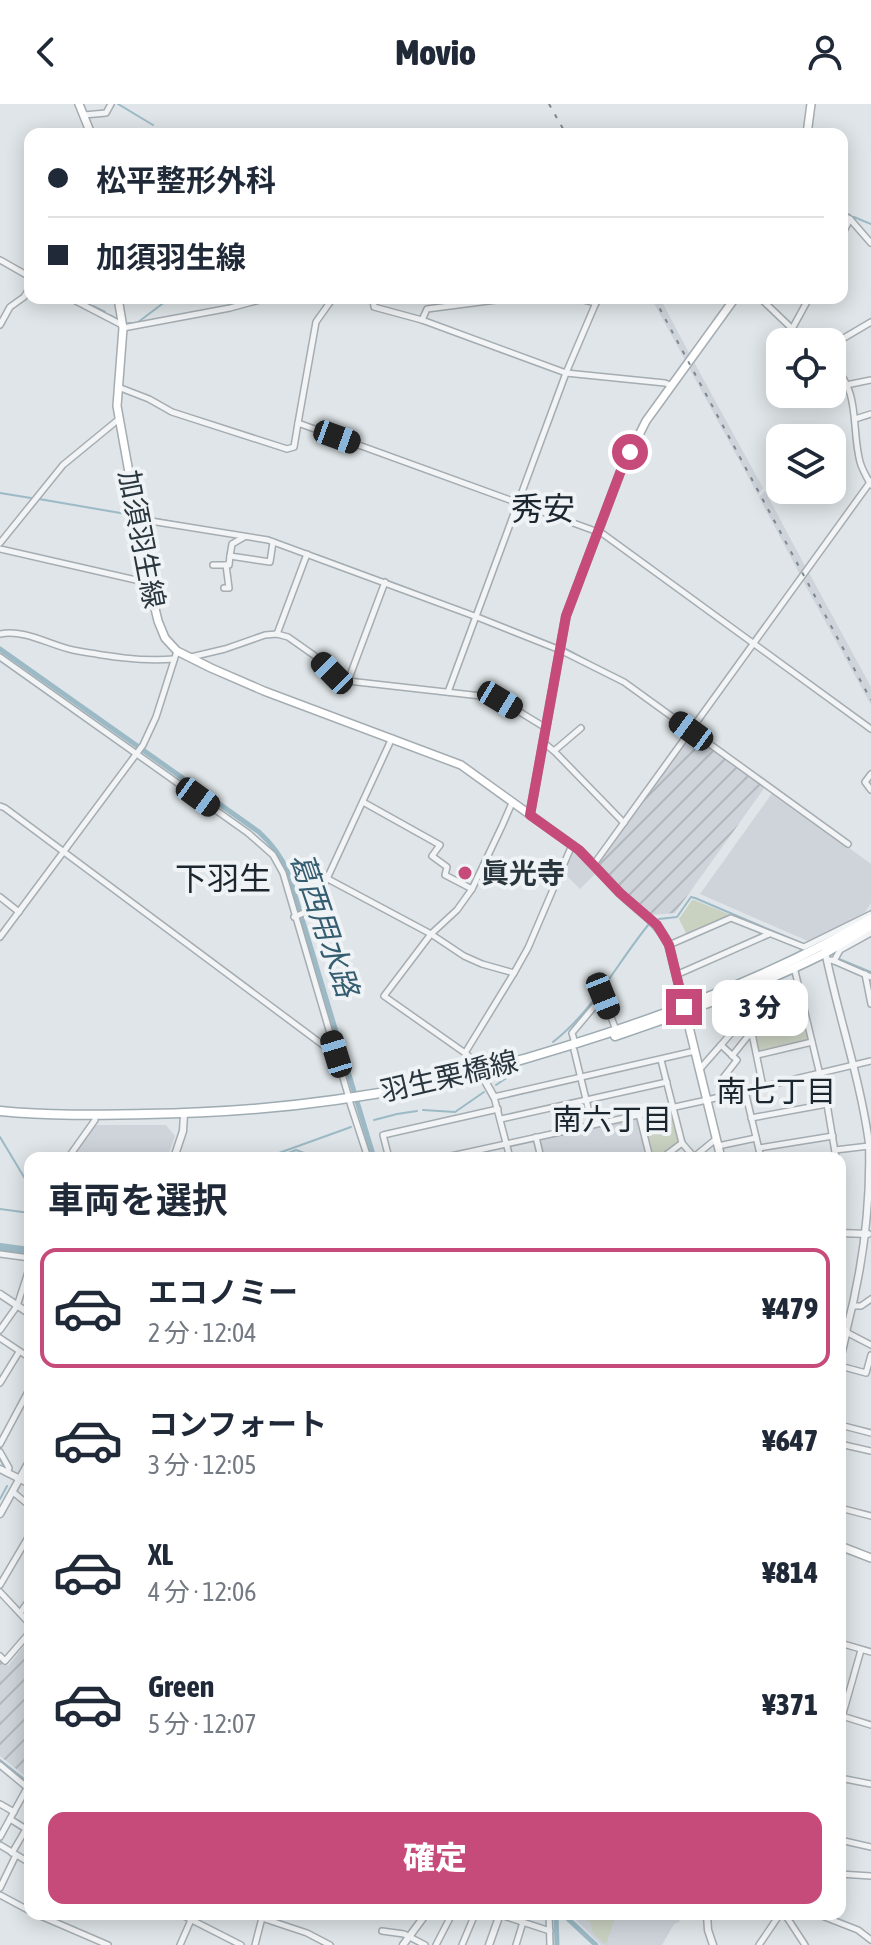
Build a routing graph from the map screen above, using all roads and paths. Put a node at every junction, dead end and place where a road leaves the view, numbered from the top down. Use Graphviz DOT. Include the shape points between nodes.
graph roads {
  1 [pos="79,104"];
  2 [pos="111,104"];
  3 [pos="811,104"];
  4 [pos="84,115"];
  5 [pos="89,128"];
  6 [pos="808,128"];
  7 [pos="850,219"];
  8 [pos="848,223"];
  9 [pos="871,243"];
  10 [pos="0,260"];
  11 [pos="24,274"];
  12 [pos="24,297"];
  13 [pos="81,304"];
  14 [pos="119,304"];
  15 [pos="242,304"];
  16 [pos="329,304"];
  17 [pos="374,304"];
  18 [pos="446,304"];
  19 [pos="595,304"];
  20 [pos="731,304"];
  21 [pos="766,304"];
  22 [pos="806,304"];
  23 [pos="422,320"];
  24 [pos="871,322"];
  25 [pos="0,325"];
  26 [pos="122,327"];
  27 [pos="791,328"];
  28 [pos="793,328"];
  29 [pos="846,337"];
  30 [pos="566,373"];
  31 [pos="871,380"];
  32 [pos="670,385"];
  33 [pos="846,385"];
  34 [pos="118,387"];
  35 [pos="871,414"];
  36 [pos="119,419"];
  37 [pos="855,419"];
  38 [pos="298,423"];
  39 [pos="871,461"];
  40 [pos="860,462"];
  41 [pos="871,484"];
  42 [pos="517,503"];
  43 [pos="137,519"];
  44 [pos="598,532"];
  45 [pos="245,536"];
  46 [pos="273,542"];
  47 [pos="0,543"];
  48 [pos="0,549"];
  49 [pos="307,554"];
  50 [pos="230,556"];
  51 [pos="213,565"];
  52 [pos="226,565"];
  53 [pos="385,582"];
  54 [pos="149,583"];
  55 [pos="224,588"];
  56 [pos="477,617"];
  57 [pos="0,634"];
  58 [pos="277,634"];
  59 [pos="753,643"];
  60 [pos="560,650"];
  61 [pos="176,655"];
  62 [pos="0,657"];
  63 [pos="188,657"];
  64 [pos="348,681"];
  65 [pos="448,692"];
  66 [pos="546,728"];
  67 [pos="581,728"];
  68 [pos="871,729"];
  69 [pos="691,731"];
  70 [pos="392,738"];
  71 [pos="543,742"];
  72 [pos="554,751"];
  73 [pos="137,753"];
  74 [pos="871,774"];
  75 [pos="871,790"];
  76 [pos="363,802"];
  77 [pos="512,803"];
  78 [pos="0,806"];
  79 [pos="530,815"];
  80 [pos="624,823"];
  81 [pos="848,844"];
  82 [pos="572,845"];
  83 [pos="64,852"];
  84 [pos="594,864"];
  85 [pos="328,879"];
  86 [pos="472,889"];
  87 [pos="0,897"];
  88 [pos="19,912"];
  89 [pos="871,916"];
  90 [pos="294,917"];
  91 [pos="871,926"];
  92 [pos="871,933"];
  93 [pos="431,934"];
  94 [pos="769,934"];
  95 [pos="0,937"];
  96 [pos="669,945"];
  97 [pos="827,952"];
  98 [pos="794,967"];
  99 [pos="514,973"];
  100 [pos="676,975"];
  101 [pos="868,975"];
  102 [pos="801,996"];
  103 [pos="871,1004"];
  104 [pos="684,1010"];
  105 [pos="749,1019"];
  106 [pos="616,1030"];
  107 [pos="753,1035"];
  108 [pos="812,1042"];
  109 [pos="721,1045"];
  110 [pos="574,1047"];
  111 [pos="695,1051"];
  112 [pos="465,1053"];
  113 [pos="336,1054"];
  114 [pos="757,1055"];
  115 [pos="732,1056"];
  116 [pos="661,1060"];
  117 [pos="871,1061"];
  118 [pos="853,1065"];
  119 [pos="699,1070"];
  120 [pos="820,1073"];
  121 [pos="481,1074"];
  122 [pos="581,1077"];
  123 [pos="667,1082"];
  124 [pos="763,1087"];
  125 [pos="745,1091"];
  126 [pos="494,1097"];
  127 [pos="722,1097"];
  128 [pos="586,1099"];
  129 [pos="350,1100"];
  130 [pos="707,1100"];
  131 [pos="827,1104"];
  132 [pos="673,1108"];
  133 [pos="498,1109"];
  134 [pos="0,1114"];
  135 [pos="639,1114"];
  136 [pos="184,1116"];
  137 [pos="751,1118"];
  138 [pos="501,1119"];
  139 [pos="95,1120"];
  140 [pos="592,1124"];
  141 [pos="833,1136"];
  142 [pos="536,1137"];
  143 [pos="756,1138"];
  144 [pos="682,1143"];
  145 [pos="717,1143"];
  146 [pos="507,1144"];
  147 [pos="870,1146"];
  148 [pos="759,1148"];
  149 [pos="835,1150"];
  150 [pos="72,1152"];
  151 [pos="175,1152"];
  152 [pos="366,1152"];
  153 [pos="387,1152"];
  154 [pos="470,1152"];
  155 [pos="509,1152"];
  156 [pos="540,1152"];
  157 [pos="648,1152"];
  158 [pos="670,1152"];
  159 [pos="690,1152"];
  160 [pos="702,1152"];
  161 [pos="719,1152"];
  162 [pos="760,1152"];
  163 [pos="846,1233"];
  164 [pos="869,1234"];
  165 [pos="0,1254"];
  166 [pos="24,1257"];
  167 [pos="24,1289"];
  168 [pos="0,1294"];
  169 [pos="870,1302"];
  170 [pos="17,1306"];
  171 [pos="853,1306"];
  172 [pos="24,1310"];
  173 [pos="846,1323"];
  174 [pos="0,1330"];
  175 [pos="846,1332"];
  176 [pos="0,1338"];
  177 [pos="871,1345"];
  178 [pos="19,1352"];
  179 [pos="24,1355"];
  180 [pos="871,1355"];
  181 [pos="846,1368"];
  182 [pos="0,1383"];
  183 [pos="24,1399"];
  184 [pos="21,1404"];
  185 [pos="24,1406"];
  186 [pos="846,1427"];
  187 [pos="871,1433"];
  188 [pos="0,1444"];
  189 [pos="846,1445"];
  190 [pos="871,1451"];
  191 [pos="0,1452"];
  192 [pos="2,1471"];
  193 [pos="24,1472"];
  194 [pos="20,1480"];
  195 [pos="24,1482"];
  196 [pos="13,1492"];
  197 [pos="24,1501"];
  198 [pos="846,1510"];
  199 [pos="0,1514"];
  200 [pos="871,1516"];
  201 [pos="24,1544"];
  202 [pos="846,1548"];
  203 [pos="871,1558"];
  204 [pos="0,1585"];
  205 [pos="0,1592"];
  206 [pos="24,1607"];
  207 [pos="20,1613"];
  208 [pos="24,1617"];
  209 [pos="24,1639"];
  210 [pos="846,1645"];
  211 [pos="861,1650"];
  212 [pos="871,1652"];
  213 [pos="0,1656"];
  214 [pos="846,1702"];
  215 [pos="846,1721"];
  216 [pos="871,1725"];
  217 [pos="0,1765"];
  218 [pos="846,1779"];
  219 [pos="871,1784"];
  220 [pos="24,1786"];
  221 [pos="24,1796"];
  222 [pos="0,1804"];
  223 [pos="14,1812"];
  224 [pos="10,1819"];
  225 [pos="24,1828"];
  226 [pos="24,1833"];
  227 [pos="0,1837"];
  228 [pos="846,1841"];
  229 [pos="0,1845"];
  230 [pos="871,1847"];
  231 [pos="14,1854"];
  232 [pos="24,1860"];
  233 [pos="846,1874"];
  234 [pos="871,1876"];
  235 [pos="0,1888"];
  236 [pos="0,1895"];
  237 [pos="24,1908"];
  238 [pos="50,1920"];
  239 [pos="191,1920"];
  240 [pos="261,1920"];
  241 [pos="273,1920"];
  242 [pos="422,1920"];
  243 [pos="449,1920"];
  244 [pos="472,1920"];
  245 [pos="497,1920"];
  246 [pos="517,1920"];
  247 [pos="549,1920"];
  248 [pos="707,1920"];
  249 [pos="777,1920"];
  250 [pos="789,1920"];
  251 [pos="832,1920"];
  252 [pos="523,1922"];
  253 [pos="871,1929"];
  254 [pos="382,1931"];
  255 [pos="550,1931"];
  256 [pos="410,1937"];
  257 [pos="870,1940"];
  258 [pos="108,1945"];
  259 [pos="180,1945"];
  260 [pos="241,1945"];
  261 [pos="255,1945"];
  262 [pos="330,1945"];
  263 [pos="403,1945"];
  264 [pos="425,1945"];
  265 [pos="436,1945"];
  266 [pos="462,1945"];
  267 [pos="489,1945"];
  268 [pos="517,1945"];
  269 [pos="550,1945"];
  270 [pos="712,1945"];
  271 [pos="759,1945"];
  272 [pos="805,1945"];
  1 -- 4 [label="main road"];
  2 -- 4 [label="street" via="106,113"];
  3 -- 6 [label="main road"];
  4 -- 5 [label="main road"];
  7 -- 8 [label="street"];
  7 -- 9 [label="street"];
  10 -- 11 [label="street"];
  12 -- 25 [label="street" via="10,307"];
  13 -- 26 [label="street"];
  14 -- 26 [label="main road, 加須羽生線"];
  15 -- 26 [label="street"];
  16 -- 38 [label="street" via="316,322"];
  17 -- 23 [label="street"];
  18 -- 23 [label="street" via="427,309"];
  19 -- 30 [label="street"];
  20 -- 32 [label="main road"];
  21 -- 27 [label="street"];
  22 -- 28 [label="street"];
  23 -- 30 [label="street"];
  24 -- 29 [label="street"];
  26 -- 34 [label="main road, 加須羽生線"];
  30 -- 32 [label="street"];
  30 -- 42 [label="street"];
  31 -- 33 [label="street"];
  32 -- 44 [label="main road" via="620,473"];
  33 -- 37 [label="street"];
  34 -- 36 [label="main road, 加須羽生線"];
  34 -- 38 [label="street" via="172,412 287,449 294,447"];
  35 -- 37 [label="street"];
  36 -- 43 [label="main road, 加須羽生線"];
  36 -- 47 [label="street" via="63,465"];
  37 -- 40 [label="street"];
  38 -- 42 [label="street"];
  39 -- 40 [label="street"];
  40 -- 41 [label="street"];
  41 -- 59 [label="street"];
  42 -- 44 [label="street"];
  42 -- 56 [label="street"];
  43 -- 45 [label="street"];
  43 -- 54 [label="main road, 加須羽生線"];
  44 -- 59 [label="street"];
  44 -- 60 [label="main road" via="566,616"];
  45 -- 46 [label="street"];
  45 -- 50 [label="street" via="232,544"];
  46 -- 49 [label="street"];
  46 -- 50 [label="street" via="270,562"];
  48 -- 54 [label="street"];
  49 -- 53 [label="street"];
  49 -- 58 [label="street"];
  50 -- 52 [label="street"];
  51 -- 52 [label="street"];
  52 -- 55 [label="street" via="229,588"];
  53 -- 56 [label="street"];
  53 -- 64 [label="street"];
  54 -- 61 [label="main road, 加須羽生線" via="158,621"];
  56 -- 60 [label="street"];
  56 -- 65 [label="street"];
  57 -- 61 [label="street" via="17,632 72,650 152,661"];
  58 -- 63 [label="street"];
  58 -- 64 [label="street"];
  59 -- 68 [label="street"];
  59 -- 69 [label="street"];
  60 -- 66 [label="main road"];
  60 -- 69 [label="street" via="624,682"];
  61 -- 63 [label="main road"];
  61 -- 73 [label="street" via="156,717"];
  62 -- 73 [label="street"];
  63 -- 70 [label="main road"];
  64 -- 65 [label="street"];
  65 -- 66 [label="street" via="500,700"];
  66 -- 71 [label="main road"];
  67 -- 72 [label="street"];
  69 -- 80 [label="street"];
  69 -- 81 [label="street"];
  70 -- 76 [label="street"];
  70 -- 77 [label="main road" via="461,765"];
  71 -- 72 [label="street"];
  71 -- 79 [label="main road"];
  72 -- 80 [label="street"];
  73 -- 83 [label="street"];
  73 -- 90 [label="street" via="273,855"];
  74 -- 75 [label="street" via="865,782"];
  76 -- 85 [label="street"];
  76 -- 86 [label="street" via="440,845 432,856 447,867 445,875"];
  77 -- 79 [label="main road"];
  77 -- 86 [label="street"];
  78 -- 83 [label="street"];
  79 -- 82 [label="main road"];
  80 -- 84 [label="street"];
  82 -- 84 [label="main road"];
  82 -- 99 [label="street"];
  83 -- 88 [label="street"];
  83 -- 113 [label="street"];
  84 -- 96 [label="main road" via="657,925"];
  85 -- 90 [label="street" via="313,909"];
  85 -- 93 [label="street"];
  86 -- 93 [label="street"];
  87 -- 88 [label="street"];
  88 -- 95 [label="street"];
  89 -- 97 [label="main road, 羽生栗橋線"];
  90 -- 113 [label="street"];
  91 -- 97 [label="main road, 羽生栗橋線"];
  92 -- 97 [label="street"];
  93 -- 99 [label="street" via="482,964"];
  93 -- 112 [label="street" via="384,996"];
  94 -- 96 [label="street" via="731,918"];
  94 -- 97 [label="street"];
  94 -- 100 [label="street"];
  96 -- 100 [label="main road"];
  97 -- 98 [label="main road, 羽生栗橋線"];
  97 -- 101 [label="street"];
  97 -- 104 [label="main road, 羽生栗橋線"];
  97 -- 118 [label="street"];
  98 -- 102 [label="street"];
  98 -- 104 [label="main road, 羽生栗橋線"];
  99 -- 112 [label="street"];
  100 -- 104 [label="main road"];
  101 -- 103 [label="street"];
  102 -- 105 [label="street"];
  102 -- 108 [label="street"];
  104 -- 106 [label="main road, 羽生栗橋線"];
  104 -- 110 [label="main road, 羽生栗橋線"];
  104 -- 111 [label="main road"];
  105 -- 107 [label="street"];
  105 -- 109 [label="street"];
  106 -- 110 [label="main road, 羽生栗橋線"];
  106 -- 110 [label="street" via="603,996 572,1033"];
  107 -- 114 [label="street"];
  107 -- 115 [label="street"];
  108 -- 114 [label="street"];
  108 -- 120 [label="street"];
  109 -- 115 [label="street"];
  109 -- 119 [label="street"];
  110 -- 121 [label="main road, 羽生栗橋線"];
  110 -- 122 [label="street"];
  111 -- 116 [label="street"];
  111 -- 119 [label="main road"];
  112 -- 121 [label="street"];
  113 -- 129 [label="street"];
  114 -- 124 [label="street"];
  115 -- 127 [label="street" via="737,1060 719,1083"];
  116 -- 122 [label="street"];
  116 -- 123 [label="street"];
  117 -- 118 [label="street"];
  118 -- 120 [label="street"];
  118 -- 147 [label="street"];
  119 -- 130 [label="main road"];
  120 -- 124 [label="street"];
  120 -- 131 [label="street"];
  121 -- 126 [label="street"];
  121 -- 129 [label="main road, 羽生栗橋線"];
  122 -- 126 [label="street"];
  122 -- 128 [label="street"];
  123 -- 128 [label="street"];
  123 -- 132 [label="street"];
  124 -- 125 [label="street"];
  125 -- 127 [label="street"];
  125 -- 137 [label="street"];
  126 -- 133 [label="street"];
  127 -- 130 [label="street"];
  128 -- 138 [label="street"];
  128 -- 140 [label="street"];
  129 -- 136 [label="main road, 羽生栗橋線" via="256,1114"];
  129 -- 152 [label="street"];
  130 -- 132 [label="street"];
  130 -- 145 [label="main road"];
  131 -- 137 [label="street"];
  131 -- 141 [label="street"];
  132 -- 135 [label="street"];
  132 -- 144 [label="street"];
  133 -- 138 [label="street"];
  133 -- 153 [label="street" via="383,1135"];
  134 -- 136 [label="main road, 羽生栗橋線"];
  134 -- 139 [label="main road, 羽生栗橋線"];
  135 -- 140 [label="street"];
  135 -- 157 [label="street"];
  136 -- 139 [label="main road, 羽生栗橋線"];
  136 -- 151 [label="street"];
  137 -- 143 [label="street"];
  138 -- 146 [label="street"];
  139 -- 150 [label="street"];
  140 -- 142 [label="street"];
  141 -- 148 [label="street"];
  141 -- 149 [label="street"];
  142 -- 146 [label="street"];
  142 -- 156 [label="street"];
  143 -- 145 [label="street"];
  143 -- 148 [label="street"];
  144 -- 158 [label="street"];
  144 -- 159 [label="street"];
  145 -- 160 [label="street"];
  145 -- 161 [label="main road"];
  146 -- 154 [label="street"];
  146 -- 155 [label="street"];
  147 -- 149 [label="street"];
  147 -- 164 [label="street"];
  148 -- 162 [label="street"];
  163 -- 164 [label="street"];
  164 -- 171 [label="street"];
  165 -- 166 [label="street"];
  167 -- 170 [label="street"];
  168 -- 170 [label="street"];
  169 -- 171 [label="street"];
  170 -- 172 [label="street"];
  170 -- 174 [label="street"];
  171 -- 173 [label="street"];
  175 -- 177 [label="street"];
  176 -- 178 [label="street"];
  178 -- 179 [label="street"];
  178 -- 182 [label="street"];
  180 -- 181 [label="street" via="866,1373"];
  183 -- 184 [label="street"];
  184 -- 185 [label="street"];
  184 -- 188 [label="street"];
  186 -- 187 [label="street"];
  189 -- 190 [label="street"];
  191 -- 192 [label="street" via="9,1468"];
  192 -- 194 [label="street"];
  193 -- 194 [label="street"];
  194 -- 195 [label="street"];
  194 -- 196 [label="street"];
  196 -- 197 [label="street"];
  196 -- 199 [label="street"];
  198 -- 200 [label="street"];
  201 -- 204 [label="street"];
  202 -- 203 [label="main road"];
  205 -- 207 [label="street"];
  206 -- 207 [label="street"];
  207 -- 208 [label="street"];
  209 -- 213 [label="street" via="5,1661"];
  210 -- 211 [label="street"];
  211 -- 212 [label="street"];
  211 -- 214 [label="street"];
  215 -- 216 [label="street"];
  217 -- 220 [label="street"];
  218 -- 219 [label="street"];
  221 -- 223 [label="street"];
  222 -- 223 [label="street"];
  223 -- 224 [label="street"];
  224 -- 225 [label="street"];
  224 -- 227 [label="street"];
  226 -- 231 [label="street"];
  228 -- 230 [label="street"];
  229 -- 231 [label="street"];
  231 -- 232 [label="street"];
  231 -- 235 [label="street"];
  233 -- 234 [label="street"];
  236 -- 237 [label="street"];
  238 -- 258 [label="street"];
  239 -- 259 [label="street"];
  239 -- 260 [label="street"];
  240 -- 261 [label="street"];
  241 -- 262 [label="street"];
  242 -- 256 [label="street"];
  243 -- 265 [label="street"];
  244 -- 266 [label="street"];
  245 -- 267 [label="street"];
  246 -- 252 [label="street"];
  247 -- 255 [label="street"];
  248 -- 270 [label="street"];
  249 -- 271 [label="street"];
  250 -- 272 [label="street"];
  251 -- 257 [label="street"];
  252 -- 255 [label="street"];
  252 -- 268 [label="street"];
  253 -- 257 [label="street"];
  254 -- 256 [label="street"];
  255 -- 269 [label="street"];
  256 -- 263 [label="street"];
  256 -- 264 [label="street"];
}
